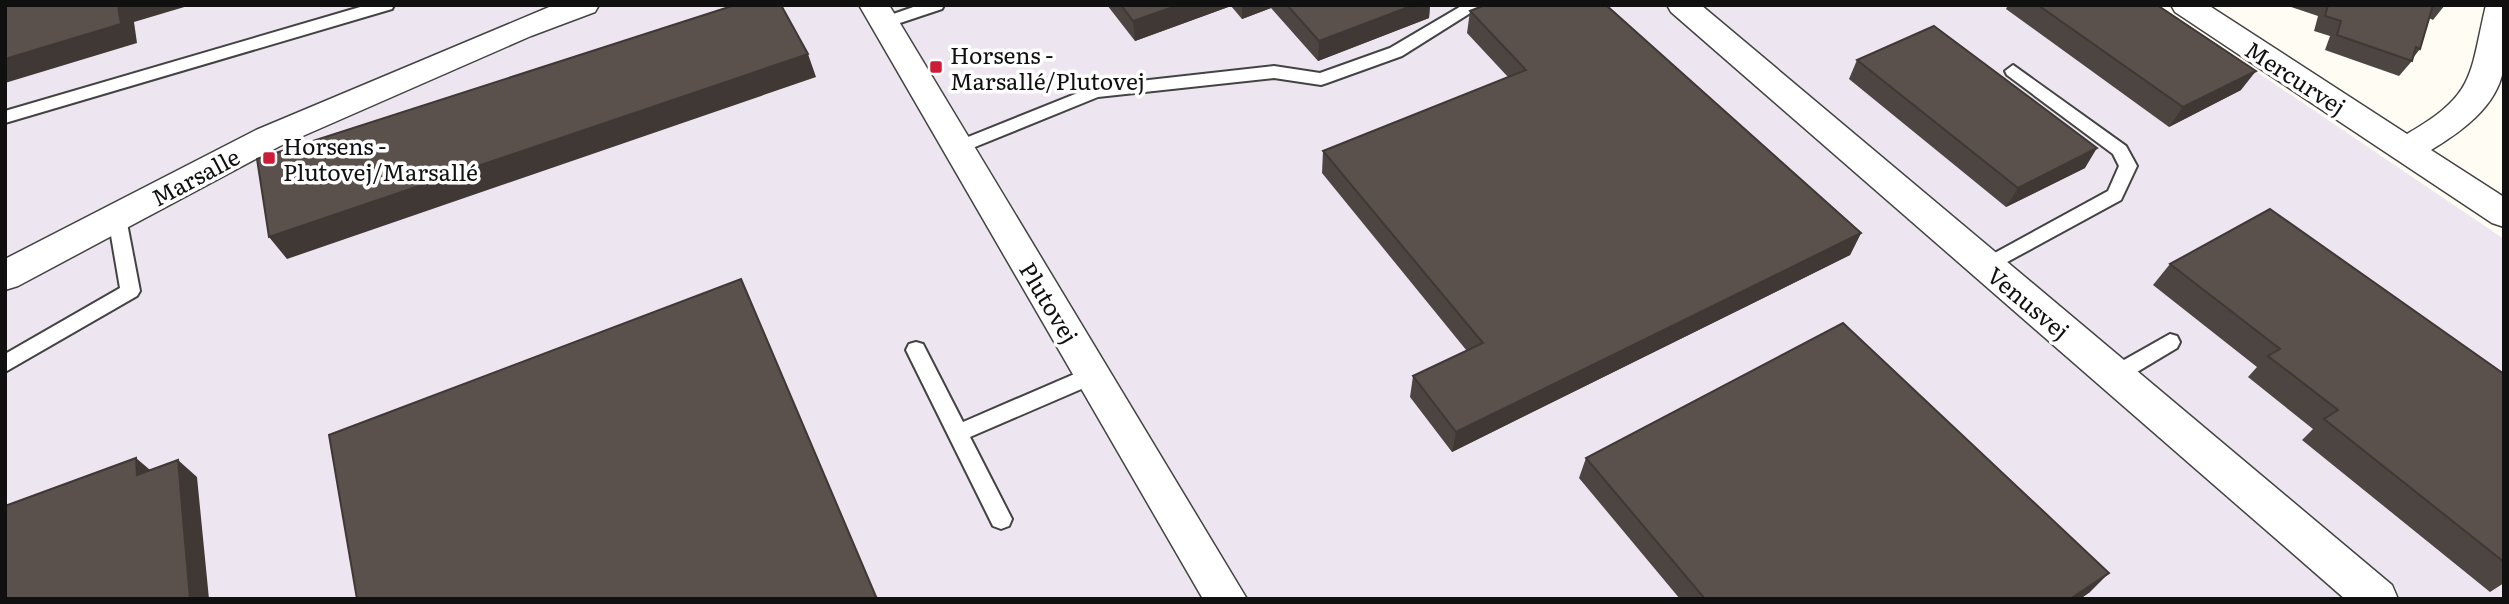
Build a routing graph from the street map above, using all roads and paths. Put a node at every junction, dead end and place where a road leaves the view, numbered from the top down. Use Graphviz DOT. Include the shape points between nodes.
graph roads {
  1 [pos="386,5"];
  2 [pos="584,5"];
  3 [pos="936,5"];
  4 [pos="1475,5"];
  5 [pos="1682,5"];
  6 [pos="2186,5"];
  7 [pos="2501,5"];
  8 [pos="880,14"];
  9 [pos="2013,71"];
  10 [pos="5,117"];
  11 [pos="958,147"];
  12 [pos="2406,149"];
  13 [pos="2504,214"];
  14 [pos="117,218"];
  15 [pos="1987,266"];
  16 [pos="5,276"];
  17 [pos="2170,342"];
  18 [pos="916,350"];
  19 [pos="5,364"];
  20 [pos="1093,375"];
  21 [pos="2115,375"];
  22 [pos="959,433"];
  23 [pos="1001,519"];
  24 [pos="1226,599"];
  25 [pos="2377,599"];
  1 -- 10 [label="lane"];
  2 -- 14 [label="street, Marsalle" via="268,138"];
  3 -- 8 [label="lane"];
  4 -- 11 [label="lane" via="1395,52 1321,79 1274,72 1095,93"];
  5 -- 15 [label="street, Venusvej"];
  6 -- 12 [label="street, Mercurvej"];
  7 -- 12 [label="street" via="2484,83 2440,130"];
  8 -- 11 [label="street, Plutovej"];
  9 -- 15 [label="lane" via="2120,150 2128,166 2115,195"];
  11 -- 20 [label="street, Plutovej"];
  12 -- 13 [label="street, Mercurvej"];
  14 -- 16 [label="street, Marsalle"];
  14 -- 19 [label="lane" via="130,291"];
  15 -- 21 [label="street, Venusvej"];
  17 -- 21 [label="lane"];
  18 -- 22 [label="lane"];
  20 -- 22 [label="lane"];
  20 -- 24 [label="street, Plutovej"];
  21 -- 25 [label="street, Venusvej"];
  22 -- 23 [label="lane"];
}
